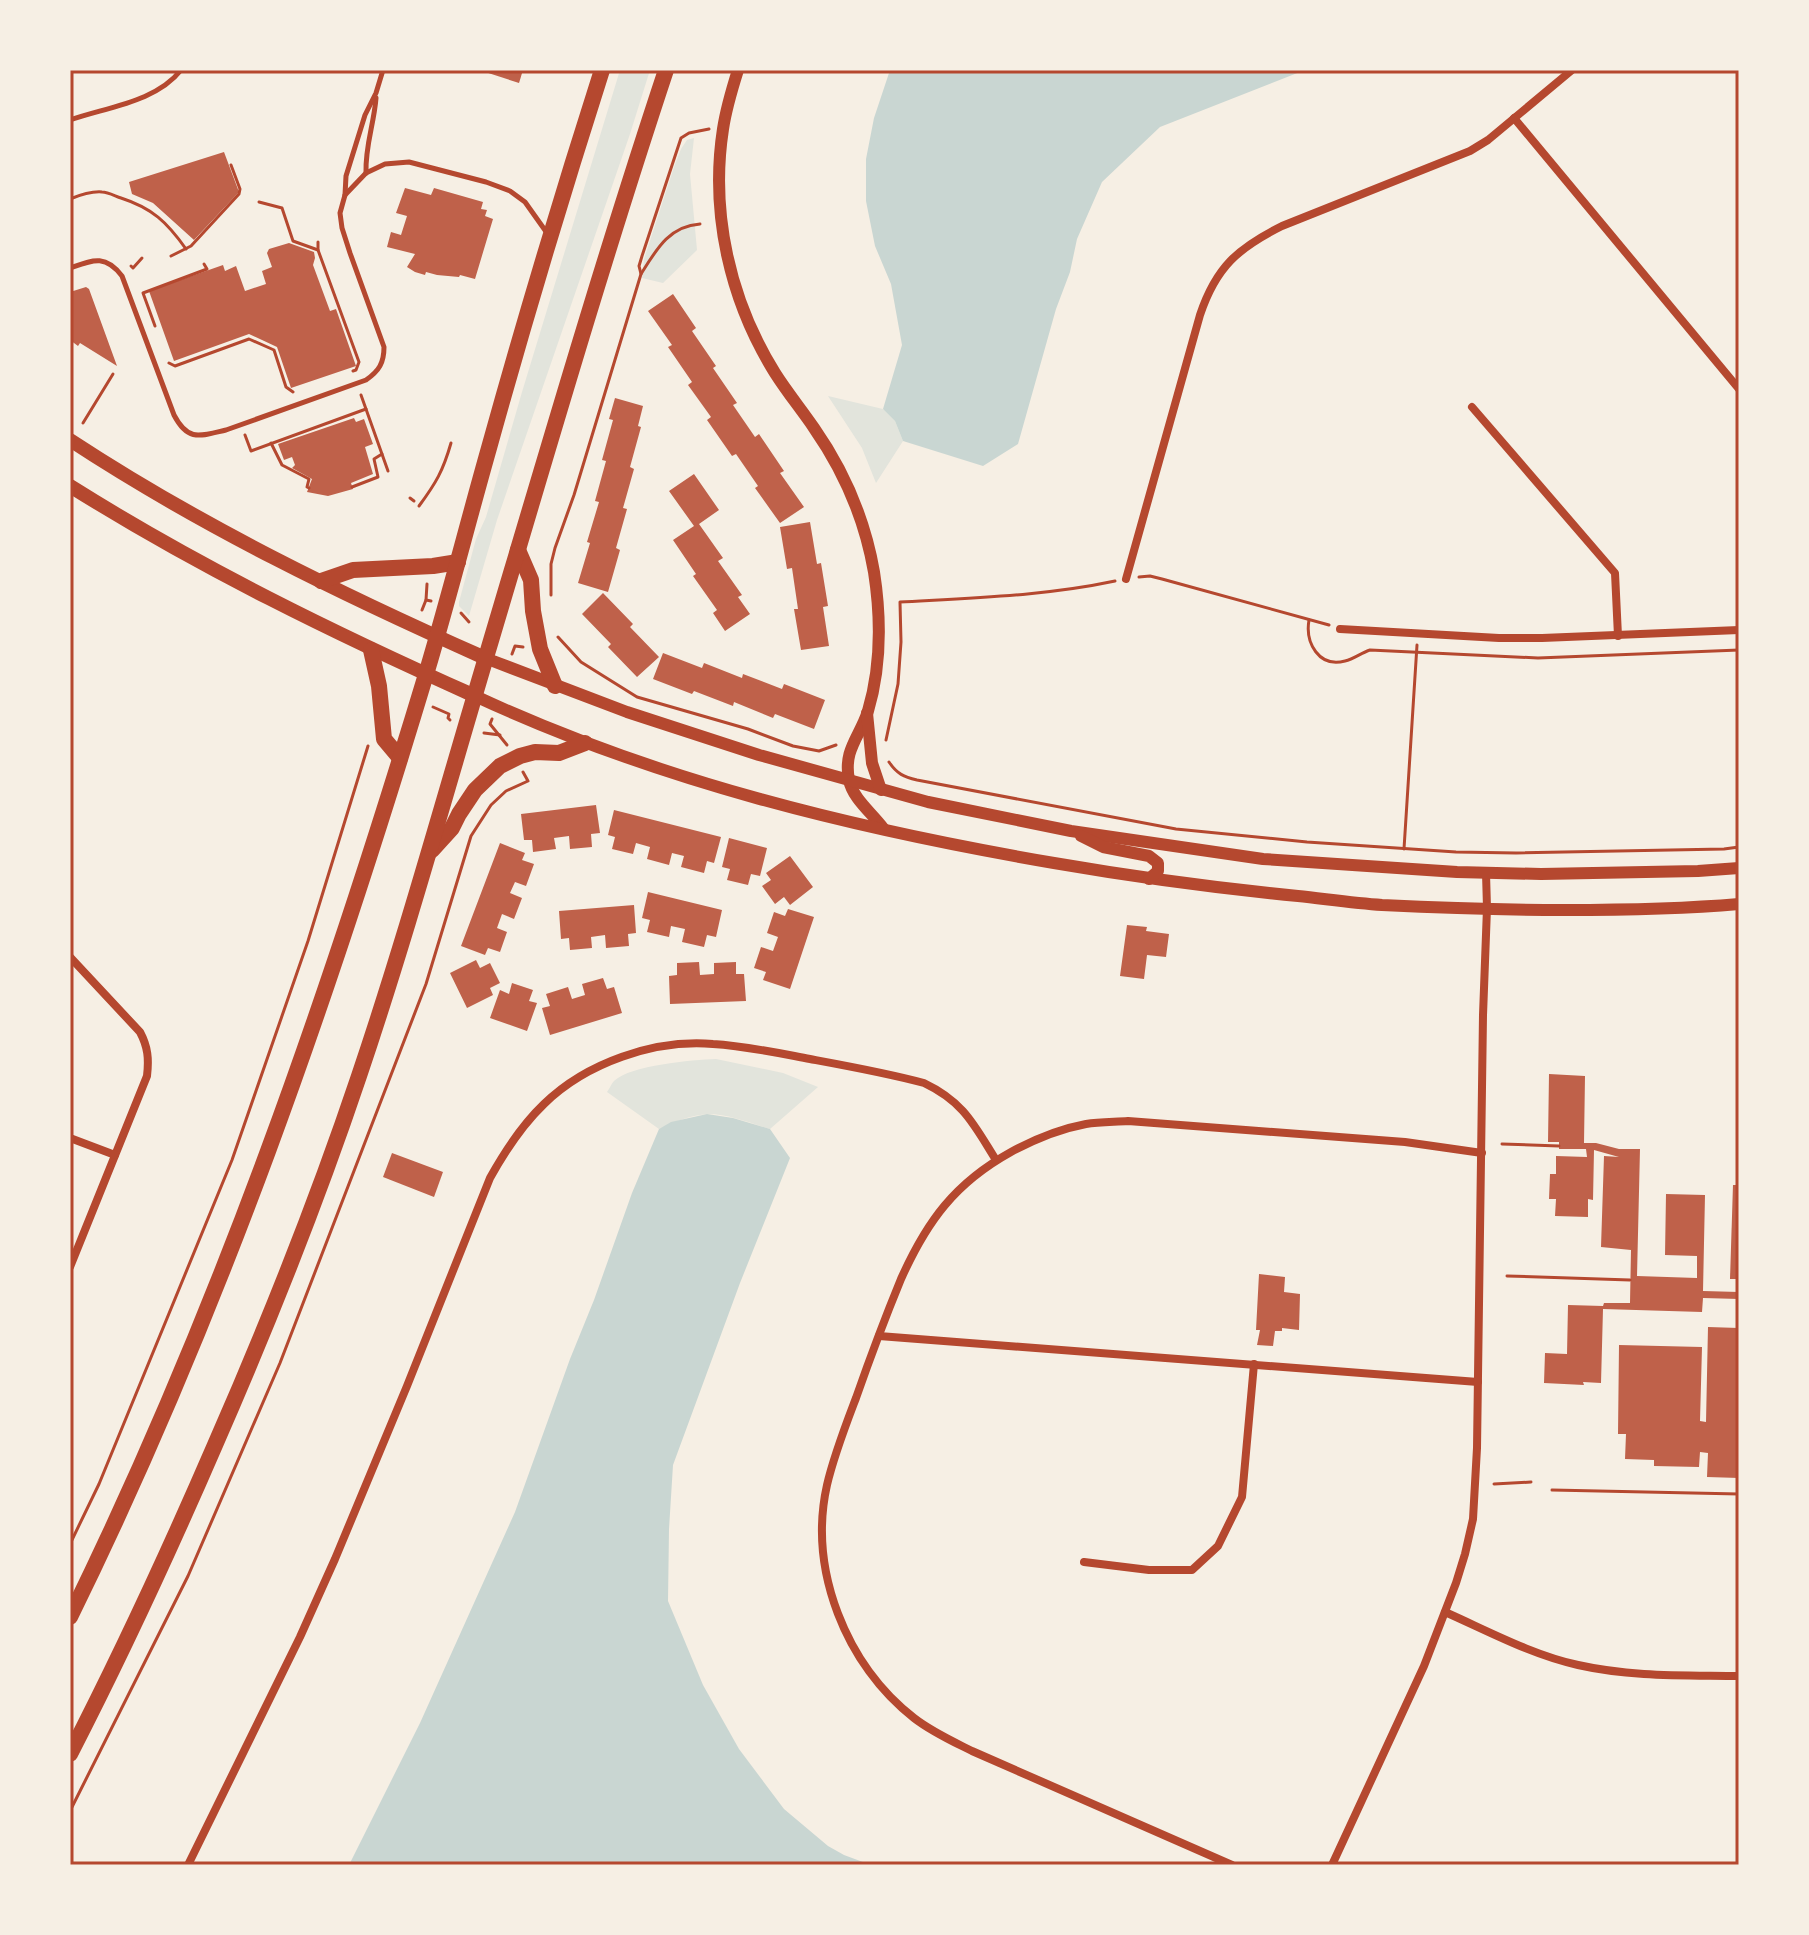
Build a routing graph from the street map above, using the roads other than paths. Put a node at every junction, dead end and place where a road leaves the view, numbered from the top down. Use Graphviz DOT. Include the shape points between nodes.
graph roads {
  1 [pos="181,70"];
  2 [pos="383,70"];
  3 [pos="602,70"];
  4 [pos="666,70"];
  5 [pos="738,70"];
  6 [pos="1572,70"];
  7 [pos="376,93"];
  8 [pos="1514,118"];
  9 [pos="70,120"];
  10 [pos="366,173"];
  11 [pos="345,195"];
  12 [pos="550,237"];
  13 [pos="70,268"];
  14 [pos="1739,389"];
  15 [pos="1472,407"];
  16 [pos="70,440"];
  17 [pos="70,486"];
  18 [pos="518,550"];
  19 [pos="458,562"];
  20 [pos="1126,579"];
  21 [pos="321,581"];
  22 [pos="1340,629"];
  23 [pos="1739,630"];
  24 [pos="1618,636"];
  25 [pos="437,637"];
  26 [pos="371,650"];
  27 [pos="485,658"];
  28 [pos="426,674"];
  29 [pos="555,686"];
  30 [pos="475,696"];
  31 [pos="867,713"];
  32 [pos="585,743"];
  33 [pos="400,758"];
  34 [pos="849,781"];
  35 [pos="881,790"];
  36 [pos="883,828"];
  37 [pos="1071,831"];
  38 [pos="430,853"];
  39 [pos="1739,868"];
  40 [pos="1486,873"];
  41 [pos="1149,879"];
  42 [pos="1739,904"];
  43 [pos="1487,908"];
  44 [pos="70,957"];
  45 [pos="70,1138"];
  46 [pos="1482,1153"];
  47 [pos="115,1155"];
  48 [pos="996,1160"];
  49 [pos="70,1267"];
  50 [pos="879,1336"];
  51 [pos="1254,1364"];
  52 [pos="1478,1382"];
  53 [pos="1084,1562"];
  54 [pos="1445,1612"];
  55 [pos="70,1617"];
  56 [pos="1739,1676"];
  57 [pos="70,1754"];
  58 [pos="188,1865"];
  59 [pos="1232,1865"];
  60 [pos="1332,1865"];
  1 -- 9 [label="lane" via="157,91"];
  2 -- 7 [label="lane"];
  3 -- 12 [label="main road"];
  4 -- 18 [label="main road"];
  5 -- 31 [label="street" via="723,128 720,178 731,273 754,335 830,453 867,542 876,586 878,643"];
  6 -- 8 [label="street"];
  7 -- 10 [label="lane"];
  7 -- 11 [label="lane" via="346,176"];
  8 -- 14 [label="street"];
  8 -- 20 [label="street" via="1470,151 1282,226 1239,250 1211,288 1200,315"];
  10 -- 11 [label="lane"];
  10 -- 12 [label="lane" via="385,164 409,162 486,182 519,196"];
  11 -- 13 [label="lane" via="341,221 384,347 380,368 357,384 226,430 197,436 181,427 117,270 101,260"];
  12 -- 19 [label="main road"];
  15 -- 24 [label="street" via="1615,573"];
  16 -- 21 [label="main road" via="160,496"];
  17 -- 26 [label="main road" via="260,595"];
  18 -- 27 [label="main road"];
  18 -- 29 [label="main road" via="531,580 540,649"];
  19 -- 21 [label="main road" via="353,570"];
  19 -- 25 [label="main road"];
  21 -- 25 [label="main road"];
  22 -- 24 [label="street" via="1528,638"];
  23 -- 24 [label="street"];
  25 -- 27 [label="main road"];
  25 -- 28 [label="main road"];
  26 -- 28 [label="main road"];
  26 -- 33 [label="main road" via="384,739"];
  27 -- 29 [label="street"];
  27 -- 30 [label="main road"];
  28 -- 30 [label="main road"];
  28 -- 33 [label="main road"];
  29 -- 34 [label="street" via="690,734"];
  30 -- 32 [label="street"];
  30 -- 38 [label="main road"];
  31 -- 34 [label="street" via="849,756"];
  31 -- 35 [label="street" via="872,763"];
  32 -- 36 [label="street" via="719,788"];
  32 -- 38 [label="main road" via="559,753 520,756 500,766 475,790"];
  33 -- 55 [label="main road" via="248,1204 187,1358"];
  34 -- 35 [label="street"];
  34 -- 36 [label="street"];
  35 -- 37 [label="street"];
  36 -- 41 [label="street"];
  37 -- 40 [label="street" via="1263,859"];
  37 -- 41 [label="street" via="1103,847 1154,859 1158,871"];
  38 -- 57 [label="main road" via="358,1080 277,1298 186,1513"];
  39 -- 40 [label="street"];
  40 -- 43 [label="street"];
  41 -- 43 [label="street" via="1379,905"];
  42 -- 43 [label="street"];
  43 -- 46 [label="street"];
  44 -- 47 [label="street" via="129,1019 147,1046 147,1076"];
  45 -- 47 [label="street"];
  46 -- 48 [label="street" via="1405,1142 1128,1121 1059,1131"];
  46 -- 52 [label="street"];
  47 -- 49 [label="street"];
  48 -- 50 [label="street" via="962,1186 927,1227"];
  48 -- 58 [label="street" via="962,1109 924,1083 733,1046 655,1048 597,1068 545,1103 490,1178 335,1559"];
  50 -- 51 [label="street"];
  50 -- 59 [label="street" via="836,1451 821,1537 840,1621 872,1676 935,1733"];
  51 -- 52 [label="street"];
  51 -- 53 [label="street" via="1242,1497 1218,1546 1192,1570"];
  52 -- 54 [label="street" via="1473,1519"];
  54 -- 56 [label="street" via="1575,1665 1640,1674"];
  54 -- 60 [label="street"];
}
